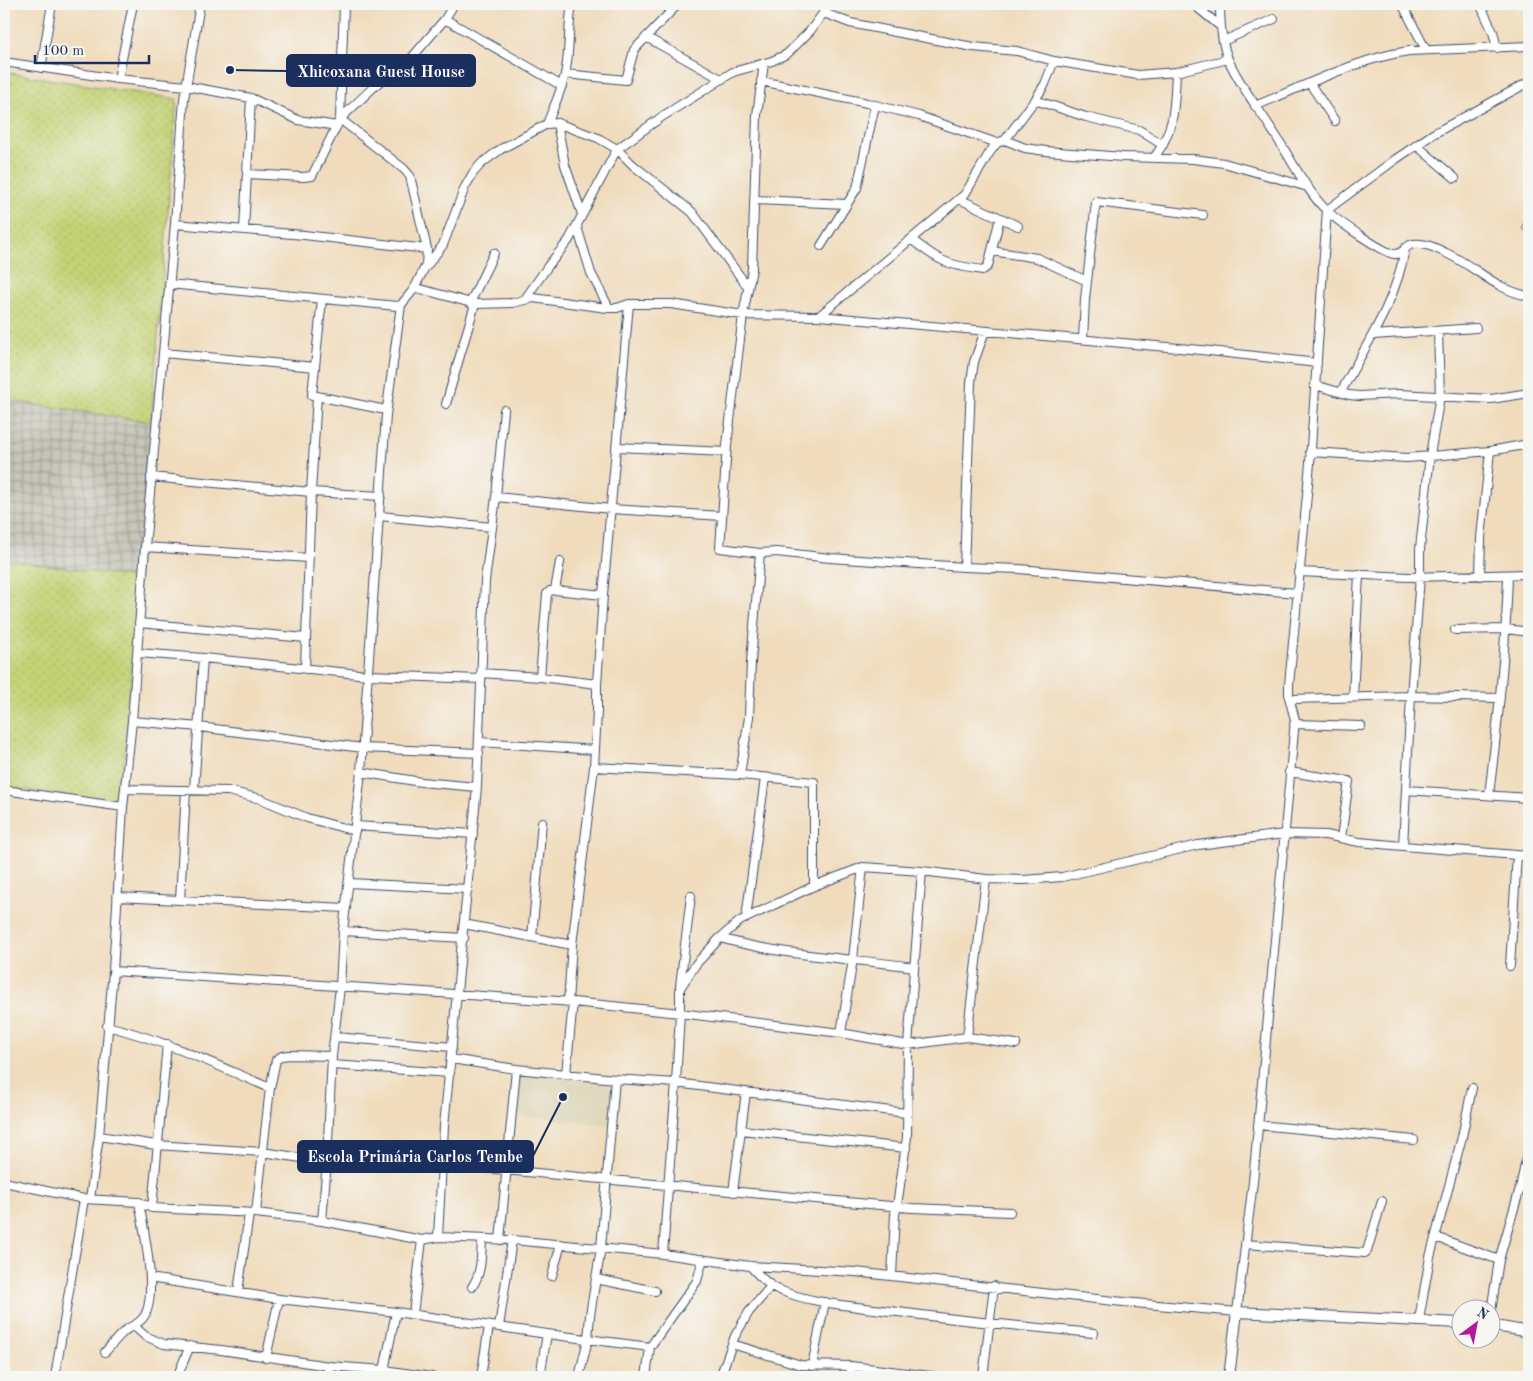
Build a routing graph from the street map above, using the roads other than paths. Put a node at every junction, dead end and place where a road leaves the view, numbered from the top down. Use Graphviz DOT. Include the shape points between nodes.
graph roads {
  1 [pos="52,4"];
  2 [pos="134,4"];
  3 [pos="200,4"];
  4 [pos="344,4"];
  5 [pos="454,4"];
  6 [pos="572,4"];
  7 [pos="678,4"];
  8 [pos="830,4"];
  9 [pos="1193,4"];
  10 [pos="1220,4"];
  11 [pos="1402,4"];
  12 [pos="1480,4"];
  13 [pos="824,13"];
  14 [pos="445,19"];
  15 [pos="1274,19"];
  16 [pos="1220,26"];
  17 [pos="646,37"];
  18 [pos="1224,41"];
  19 [pos="1529,46"];
  20 [pos="1497,48"];
  21 [pos="1426,50"];
  22 [pos="1228,59"];
  23 [pos="1054,61"];
  24 [pos="4,62"];
  25 [pos="764,63"];
  26 [pos="41,68"];
  27 [pos="1176,72"];
  28 [pos="565,74"];
  29 [pos="118,79"];
  30 [pos="721,79"];
  31 [pos="762,81"];
  32 [pos="1529,82"];
  33 [pos="1310,84"];
  34 [pos="186,86"];
  35 [pos="562,86"];
  36 [pos="251,98"];
  37 [pos="1035,100"];
  38 [pos="875,105"];
  39 [pos="1255,106"];
  40 [pos="1335,121"];
  41 [pos="338,122"];
  42 [pos="557,123"];
  43 [pos="547,124"];
  44 [pos="1005,140"];
  45 [pos="997,143"];
  46 [pos="1163,145"];
  47 [pos="1416,145"];
  48 [pos="616,149"];
  49 [pos="1154,158"];
  50 [pos="247,174"];
  51 [pos="1455,178"];
  52 [pos="1308,187"];
  53 [pos="958,199"];
  54 [pos="754,200"];
  55 [pos="847,204"];
  56 [pos="1327,210"];
  57 [pos="582,214"];
  58 [pos="1203,215"];
  59 [pos="1000,218"];
  60 [pos="175,224"];
  61 [pos="1018,226"];
  62 [pos="577,227"];
  63 [pos="244,230"];
  64 [pos="911,239"];
  65 [pos="821,246"];
  66 [pos="1405,248"];
  67 [pos="427,249"];
  68 [pos="992,251"];
  69 [pos="494,253"];
  70 [pos="425,268"];
  71 [pos="1087,281"];
  72 [pos="169,284"];
  73 [pos="748,287"];
  74 [pos="414,289"];
  75 [pos="1529,296"];
  76 [pos="322,299"];
  77 [pos="525,299"];
  78 [pos="472,303"];
  79 [pos="629,304"];
  80 [pos="401,305"];
  81 [pos="610,308"];
  82 [pos="743,315"];
  83 [pos="819,316"];
  84 [pos="1476,328"];
  85 [pos="985,331"];
  86 [pos="1438,331"];
  87 [pos="1373,335"];
  88 [pos="1083,339"];
  89 [pos="163,353"];
  90 [pos="1317,363"];
  91 [pos="315,367"];
  92 [pos="1315,385"];
  93 [pos="1341,392"];
  94 [pos="1529,393"];
  95 [pos="317,396"];
  96 [pos="1440,396"];
  97 [pos="446,404"];
  98 [pos="386,410"];
  99 [pos="504,410"];
  100 [pos="1529,444"];
  101 [pos="617,447"];
  102 [pos="1490,451"];
  103 [pos="726,452"];
  104 [pos="1310,452"];
  105 [pos="1430,455"];
  106 [pos="151,477"];
  107 [pos="311,492"];
  108 [pos="381,496"];
  109 [pos="496,497"];
  110 [pos="611,509"];
  111 [pos="380,516"];
  112 [pos="722,516"];
  113 [pos="492,527"];
  114 [pos="145,547"];
  115 [pos="760,552"];
  116 [pos="309,558"];
  117 [pos="560,562"];
  118 [pos="964,568"];
  119 [pos="1299,572"];
  120 [pos="1359,574"];
  121 [pos="1529,574"];
  122 [pos="1508,575"];
  123 [pos="1480,576"];
  124 [pos="1420,577"];
  125 [pos="555,590"];
  126 [pos="1297,593"];
  127 [pos="603,595"];
  128 [pos="139,623"];
  129 [pos="1506,629"];
  130 [pos="1455,630"];
  131 [pos="1529,632"];
  132 [pos="306,638"];
  133 [pos="138,653"];
  134 [pos="203,658"];
  135 [pos="305,669"];
  136 [pos="368,675"];
  137 [pos="481,676"];
  138 [pos="540,677"];
  139 [pos="597,684"];
  140 [pos="1411,696"];
  141 [pos="1354,697"];
  142 [pos="1500,698"];
  143 [pos="1290,699"];
  144 [pos="132,721"];
  145 [pos="1294,724"];
  146 [pos="1361,726"];
  147 [pos="199,727"];
  148 [pos="480,742"];
  149 [pos="363,748"];
  150 [pos="595,750"];
  151 [pos="479,753"];
  152 [pos="594,767"];
  153 [pos="361,772"];
  154 [pos="1289,772"];
  155 [pos="740,775"];
  156 [pos="764,778"];
  157 [pos="477,786"];
  158 [pos="125,789"];
  159 [pos="4,790"];
  160 [pos="190,790"];
  161 [pos="1406,790"];
  162 [pos="1489,795"];
  163 [pos="1529,798"];
  164 [pos="123,807"];
  165 [pos="542,822"];
  166 [pos="355,828"];
  167 [pos="473,834"];
  168 [pos="1284,834"];
  169 [pos="1341,838"];
  170 [pos="1403,846"];
  171 [pos="1517,855"];
  172 [pos="1529,856"];
  173 [pos="863,866"];
  174 [pos="922,870"];
  175 [pos="986,879"];
  176 [pos="349,883"];
  177 [pos="814,886"];
  178 [pos="468,889"];
  179 [pos="692,896"];
  180 [pos="117,897"];
  181 [pos="180,900"];
  182 [pos="346,908"];
  183 [pos="746,918"];
  184 [pos="464,924"];
  185 [pos="344,931"];
  186 [pos="532,937"];
  187 [pos="464,938"];
  188 [pos="720,938"];
  189 [pos="572,945"];
  190 [pos="853,959"];
  191 [pos="1510,966"];
  192 [pos="914,967"];
  193 [pos="113,971"];
  194 [pos="340,987"];
  195 [pos="680,988"];
  196 [pos="458,995"];
  197 [pos="570,1002"];
  198 [pos="680,1013"];
  199 [pos="107,1026"];
  200 [pos="841,1033"];
  201 [pos="335,1037"];
  202 [pos="967,1037"];
  203 [pos="167,1044"];
  204 [pos="1016,1044"];
  205 [pos="908,1045"];
  206 [pos="452,1047"];
  207 [pos="332,1056"];
  208 [pos="451,1059"];
  209 [pos="332,1065"];
  210 [pos="516,1069"];
  211 [pos="450,1073"];
  212 [pos="566,1074"];
  213 [pos="615,1079"];
  214 [pos="676,1083"];
  215 [pos="270,1088"];
  216 [pos="1472,1088"];
  217 [pos="746,1092"];
  218 [pos="906,1113"];
  219 [pos="1258,1125"];
  220 [pos="742,1130"];
  221 [pos="98,1136"];
  222 [pos="1414,1140"];
  223 [pos="156,1145"];
  224 [pos="1529,1146"];
  225 [pos="906,1148"];
  226 [pos="263,1152"];
  227 [pos="327,1162"];
  228 [pos="442,1164"];
  229 [pos="506,1171"];
  230 [pos="607,1180"];
  231 [pos="4,1182"];
  232 [pos="669,1185"];
  233 [pos="733,1192"];
  234 [pos="87,1199"];
  235 [pos="1382,1201"];
  236 [pos="139,1202"];
  237 [pos="897,1206"];
  238 [pos="152,1208"];
  239 [pos="1010,1212"];
  240 [pos="252,1213"];
  241 [pos="322,1221"];
  242 [pos="438,1237"];
  243 [pos="1436,1237"];
  244 [pos="482,1239"];
  245 [pos="422,1240"];
  246 [pos="500,1240"];
  247 [pos="512,1240"];
  248 [pos="562,1244"];
  249 [pos="1245,1244"];
  250 [pos="601,1248"];
  251 [pos="663,1254"];
  252 [pos="703,1259"];
  253 [pos="1499,1260"];
  254 [pos="750,1266"];
  255 [pos="552,1276"];
  256 [pos="892,1276"];
  257 [pos="150,1278"];
  258 [pos="596,1279"];
  259 [pos="771,1286"];
  260 [pos="994,1286"];
  261 [pos="472,1287"];
  262 [pos="655,1291"];
  263 [pos="238,1292"];
  264 [pos="1493,1298"];
  265 [pos="279,1299"];
  266 [pos="825,1302"];
  267 [pos="396,1312"];
  268 [pos="1237,1312"];
  269 [pos="413,1314"];
  270 [pos="1419,1320"];
  271 [pos="1450,1322"];
  272 [pos="989,1324"];
  273 [pos="134,1326"];
  274 [pos="489,1326"];
  275 [pos="499,1327"];
  276 [pos="1500,1327"];
  277 [pos="1529,1332"];
  278 [pos="1094,1333"];
  279 [pos="547,1334"];
  280 [pos="588,1339"];
  281 [pos="732,1344"];
  282 [pos="190,1346"];
  283 [pos="650,1347"];
  284 [pos="104,1352"];
  285 [pos="266,1358"];
  286 [pos="329,1366"];
  287 [pos="812,1366"];
  288 [pos="851,1366"];
  289 [pos="384,1370"];
  290 [pos="921,1376"];
  291 [pos="55,1377"];
  292 [pos="177,1377"];
  293 [pos="327,1377"];
  294 [pos="432,1377"];
  295 [pos="481,1377"];
  296 [pos="540,1377"];
  297 [pos="579,1377"];
  298 [pos="646,1377"];
  299 [pos="720,1377"];
  300 [pos="850,1377"];
  301 [pos="938,1377"];
  302 [pos="983,1377"];
  303 [pos="1229,1377"];
  1 -- 26 [label="street"];
  2 -- 29 [label="street"];
  3 -- 34 [label="street"];
  4 -- 41 [label="street"];
  5 -- 14 [label="street"];
  6 -- 28 [label="street"];
  7 -- 17 [label="street"];
  8 -- 13 [label="street"];
  9 -- 16 [label="street"];
  10 -- 16 [label="street"];
  11 -- 21 [label="street"];
  12 -- 20 [label="street" via="1487,15"];
  13 -- 23 [label="street" via="850,23 973,47 1017,51"];
  13 -- 25 [label="street" via="787,54"];
  14 -- 35 [label="street"];
  14 -- 41 [label="street" via="409,61 380,81"];
  15 -- 18 [label="street"];
  16 -- 18 [label="street"];
  17 -- 28 [label="street" via="634,50 624,81"];
  17 -- 30 [label="street"];
  18 -- 22 [label="street"];
  19 -- 20 [label="street"];
  20 -- 21 [label="street"];
  21 -- 33 [label="street" via="1389,54"];
  22 -- 27 [label="street"];
  22 -- 39 [label="street"];
  23 -- 27 [label="street" via="1138,75"];
  23 -- 37 [label="street"];
  24 -- 26 [label="street"];
  25 -- 30 [label="street"];
  25 -- 31 [label="street"];
  26 -- 29 [label="street"];
  27 -- 46 [label="street" via="1173,122"];
  28 -- 35 [label="street"];
  29 -- 34 [label="street"];
  30 -- 48 [label="street"];
  31 -- 38 [label="street"];
  31 -- 54 [label="street"];
  32 -- 47 [label="street"];
  33 -- 39 [label="street"];
  33 -- 40 [label="street"];
  34 -- 36 [label="street"];
  34 -- 60 [label="street"];
  35 -- 43 [label="street"];
  36 -- 41 [label="street" via="298,120"];
  36 -- 50 [label="street"];
  37 -- 44 [label="street"];
  37 -- 46 [label="street" via="1139,130"];
  38 -- 45 [label="street" via="919,116"];
  38 -- 55 [label="street" via="857,188"];
  39 -- 52 [label="street"];
  41 -- 50 [label="street" via="310,177"];
  41 -- 67 [label="street" via="410,176"];
  42 -- 43 [label="street"];
  42 -- 48 [label="street" via="598,138"];
  42 -- 57 [label="street" via="565,165"];
  43 -- 70 [label="street" via="501,149 473,173 443,245"];
  44 -- 45 [label="street"];
  44 -- 49 [label="street" via="1025,148 1046,151"];
  45 -- 53 [label="street"];
  46 -- 49 [label="street"];
  47 -- 51 [label="street"];
  47 -- 56 [label="street"];
  48 -- 57 [label="street"];
  48 -- 73 [label="street" via="692,212"];
  49 -- 52 [label="street" via="1224,163"];
  50 -- 63 [label="street"];
  52 -- 56 [label="street"];
  53 -- 59 [label="street"];
  53 -- 64 [label="street"];
  54 -- 55 [label="street"];
  54 -- 73 [label="street" via="752,269"];
  55 -- 65 [label="street"];
  56 -- 66 [label="street" via="1351,229 1394,254"];
  56 -- 90 [label="street"];
  57 -- 62 [label="street"];
  58 -- 71 [label="street" via="1096,202"];
  59 -- 61 [label="street"];
  59 -- 68 [label="street"];
  60 -- 63 [label="street"];
  60 -- 72 [label="street"];
  62 -- 77 [label="street"];
  62 -- 81 [label="street" via="591,273"];
  63 -- 67 [label="street"];
  64 -- 68 [label="street" via="940,261 984,270"];
  64 -- 83 [label="street"];
  66 -- 75 [label="street" via="1412,244 1428,245 1463,261 1503,288"];
  66 -- 87 [label="street" via="1402,266"];
  67 -- 70 [label="street"];
  68 -- 71 [label="street" via="1037,258"];
  69 -- 78 [label="street"];
  70 -- 74 [label="street"];
  71 -- 88 [label="street"];
  72 -- 76 [label="street"];
  72 -- 89 [label="street"];
  73 -- 82 [label="street"];
  74 -- 78 [label="street"];
  74 -- 80 [label="street"];
  76 -- 80 [label="street"];
  76 -- 91 [label="street"];
  77 -- 78 [label="street" via="512,304"];
  77 -- 81 [label="street"];
  78 -- 97 [label="street"];
  79 -- 81 [label="street"];
  79 -- 82 [label="street" via="671,304"];
  79 -- 101 [label="street"];
  80 -- 98 [label="street"];
  82 -- 83 [label="street"];
  82 -- 103 [label="street"];
  83 -- 85 [label="street"];
  84 -- 86 [label="street"];
  85 -- 88 [label="street"];
  85 -- 118 [label="street" via="971,382"];
  86 -- 87 [label="street"];
  86 -- 96 [label="street"];
  87 -- 93 [label="street"];
  88 -- 90 [label="street"];
  89 -- 91 [label="street"];
  89 -- 106 [label="street"];
  90 -- 92 [label="street"];
  91 -- 95 [label="street" via="312,395"];
  92 -- 93 [label="street"];
  92 -- 104 [label="street"];
  93 -- 96 [label="street" via="1360,396"];
  94 -- 96 [label="street" via="1491,399"];
  95 -- 98 [label="street"];
  95 -- 107 [label="street"];
  96 -- 105 [label="street"];
  98 -- 108 [label="street"];
  99 -- 109 [label="street"];
  100 -- 102 [label="street"];
  101 -- 103 [label="street"];
  101 -- 110 [label="street"];
  102 -- 105 [label="street"];
  102 -- 123 [label="street"];
  103 -- 112 [label="street"];
  104 -- 105 [label="street" via="1407,458"];
  104 -- 119 [label="street"];
  105 -- 124 [label="street"];
  106 -- 107 [label="street"];
  106 -- 114 [label="street"];
  107 -- 108 [label="street"];
  107 -- 116 [label="street"];
  108 -- 111 [label="street"];
  109 -- 110 [label="street"];
  109 -- 113 [label="street"];
  110 -- 112 [label="street"];
  110 -- 127 [label="street"];
  111 -- 113 [label="street"];
  111 -- 136 [label="street"];
  112 -- 115 [label="street" via="720,548"];
  113 -- 137 [label="street" via="485,581"];
  114 -- 116 [label="street"];
  114 -- 128 [label="street"];
  115 -- 118 [label="street"];
  115 -- 155 [label="street" via="749,717"];
  116 -- 132 [label="street"];
  117 -- 125 [label="street"];
  118 -- 126 [label="street" via="1019,569"];
  119 -- 120 [label="street"];
  119 -- 126 [label="street"];
  120 -- 124 [label="street"];
  120 -- 141 [label="street"];
  121 -- 122 [label="street"];
  122 -- 123 [label="street"];
  122 -- 129 [label="street"];
  123 -- 124 [label="street"];
  124 -- 140 [label="street"];
  125 -- 127 [label="street"];
  125 -- 138 [label="street" via="547,594"];
  126 -- 143 [label="street"];
  127 -- 139 [label="street"];
  128 -- 132 [label="street"];
  128 -- 133 [label="street"];
  129 -- 130 [label="street"];
  129 -- 131 [label="street"];
  129 -- 142 [label="street"];
  132 -- 135 [label="street"];
  133 -- 134 [label="street"];
  133 -- 144 [label="street"];
  134 -- 135 [label="street"];
  134 -- 147 [label="street"];
  135 -- 136 [label="street"];
  136 -- 137 [label="street"];
  136 -- 149 [label="street"];
  137 -- 138 [label="street"];
  137 -- 148 [label="street"];
  138 -- 139 [label="street"];
  139 -- 150 [label="street"];
  140 -- 141 [label="street"];
  140 -- 142 [label="street"];
  140 -- 161 [label="street"];
  141 -- 143 [label="street"];
  142 -- 162 [label="street"];
  143 -- 145 [label="street"];
  144 -- 147 [label="street"];
  144 -- 158 [label="street"];
  145 -- 146 [label="street"];
  145 -- 154 [label="street"];
  147 -- 149 [label="street"];
  147 -- 160 [label="street"];
  148 -- 150 [label="street"];
  148 -- 151 [label="street"];
  149 -- 151 [label="street"];
  149 -- 153 [label="street"];
  150 -- 152 [label="street"];
  151 -- 157 [label="street"];
  152 -- 155 [label="street"];
  152 -- 189 [label="street"];
  153 -- 157 [label="street" via="421,782"];
  153 -- 166 [label="street"];
  154 -- 168 [label="street"];
  154 -- 169 [label="street" via="1349,780"];
  155 -- 156 [label="street"];
  156 -- 177 [label="street" via="814,782"];
  156 -- 183 [label="street"];
  157 -- 167 [label="street"];
  158 -- 160 [label="street"];
  158 -- 164 [label="street"];
  159 -- 164 [label="street"];
  160 -- 166 [label="street" via="228,791 307,818"];
  160 -- 181 [label="street"];
  161 -- 162 [label="street"];
  161 -- 170 [label="street"];
  162 -- 163 [label="street"];
  164 -- 180 [label="street"];
  165 -- 186 [label="street"];
  166 -- 167 [label="street"];
  166 -- 176 [label="street"];
  167 -- 178 [label="street"];
  168 -- 169 [label="street"];
  168 -- 175 [label="street" via="1198,844 1062,877"];
  168 -- 219 [label="street"];
  169 -- 170 [label="street"];
  170 -- 171 [label="street"];
  171 -- 172 [label="street"];
  171 -- 191 [label="street"];
  173 -- 174 [label="street"];
  173 -- 177 [label="street"];
  173 -- 190 [label="street"];
  174 -- 175 [label="street"];
  174 -- 192 [label="street"];
  175 -- 202 [label="street"];
  176 -- 178 [label="street"];
  176 -- 182 [label="street"];
  177 -- 183 [label="street"];
  178 -- 184 [label="street"];
  179 -- 195 [label="street"];
  180 -- 181 [label="street"];
  180 -- 193 [label="street"];
  181 -- 182 [label="street"];
  182 -- 185 [label="street"];
  183 -- 188 [label="street"];
  184 -- 186 [label="street"];
  184 -- 187 [label="street"];
  185 -- 187 [label="street"];
  185 -- 194 [label="street"];
  186 -- 189 [label="street"];
  187 -- 196 [label="street"];
  188 -- 190 [label="street" via="805,955"];
  188 -- 195 [label="street"];
  189 -- 197 [label="street"];
  190 -- 192 [label="street"];
  190 -- 200 [label="street"];
  192 -- 205 [label="street"];
  193 -- 194 [label="street"];
  193 -- 199 [label="street"];
  194 -- 196 [label="street"];
  194 -- 201 [label="street"];
  195 -- 198 [label="street"];
  196 -- 197 [label="street"];
  196 -- 206 [label="street"];
  197 -- 198 [label="street"];
  197 -- 212 [label="street"];
  198 -- 200 [label="street"];
  198 -- 214 [label="street"];
  199 -- 203 [label="street"];
  199 -- 221 [label="street"];
  200 -- 205 [label="street"];
  201 -- 206 [label="street"];
  201 -- 207 [label="street"];
  202 -- 204 [label="street"];
  202 -- 205 [label="street"];
  203 -- 215 [label="street"];
  203 -- 223 [label="street"];
  205 -- 218 [label="street"];
  206 -- 208 [label="street"];
  207 -- 209 [label="street"];
  207 -- 215 [label="street" via="282,1056 276,1060"];
  208 -- 210 [label="street"];
  208 -- 211 [label="street"];
  209 -- 211 [label="street"];
  209 -- 227 [label="street"];
  210 -- 212 [label="street"];
  210 -- 229 [label="street"];
  211 -- 228 [label="street"];
  212 -- 213 [label="street"];
  213 -- 214 [label="street"];
  213 -- 230 [label="street"];
  214 -- 217 [label="street"];
  214 -- 232 [label="street"];
  215 -- 226 [label="street"];
  216 -- 243 [label="street"];
  217 -- 218 [label="street"];
  217 -- 220 [label="street"];
  218 -- 225 [label="street"];
  219 -- 222 [label="street"];
  219 -- 249 [label="street"];
  220 -- 225 [label="street"];
  220 -- 233 [label="street"];
  221 -- 223 [label="street"];
  221 -- 234 [label="street"];
  223 -- 226 [label="street"];
  223 -- 238 [label="street"];
  224 -- 253 [label="street"];
  225 -- 237 [label="street"];
  226 -- 227 [label="street"];
  226 -- 240 [label="street"];
  227 -- 241 [label="street"];
  228 -- 229 [label="street"];
  228 -- 242 [label="street"];
  229 -- 230 [label="street"];
  229 -- 246 [label="street"];
  230 -- 232 [label="street"];
  230 -- 250 [label="street"];
  231 -- 234 [label="street"];
  232 -- 233 [label="street"];
  232 -- 251 [label="street"];
  233 -- 237 [label="street"];
  234 -- 236 [label="street"];
  234 -- 291 [label="street"];
  235 -- 249 [label="street" via="1365,1253"];
  236 -- 238 [label="street"];
  236 -- 257 [label="street"];
  237 -- 239 [label="street"];
  237 -- 256 [label="street"];
  238 -- 240 [label="street"];
  240 -- 241 [label="street"];
  240 -- 263 [label="street"];
  241 -- 245 [label="street"];
  242 -- 244 [label="street"];
  242 -- 245 [label="street"];
  243 -- 253 [label="street"];
  243 -- 270 [label="street"];
  244 -- 246 [label="street"];
  244 -- 261 [label="street" via="480,1272"];
  245 -- 269 [label="street"];
  246 -- 247 [label="street"];
  247 -- 248 [label="street"];
  247 -- 275 [label="street"];
  248 -- 250 [label="street"];
  248 -- 255 [label="street"];
  249 -- 268 [label="street"];
  250 -- 251 [label="street"];
  250 -- 258 [label="street"];
  251 -- 252 [label="street"];
  252 -- 254 [label="street"];
  252 -- 283 [label="street" via="697,1281"];
  253 -- 264 [label="street"];
  254 -- 256 [label="street"];
  254 -- 259 [label="street"];
  256 -- 260 [label="street"];
  257 -- 263 [label="street"];
  257 -- 273 [label="street" via="148,1308 143,1319"];
  258 -- 262 [label="street"];
  258 -- 280 [label="street"];
  259 -- 266 [label="street" via="795,1296"];
  259 -- 281 [label="street" via="749,1312"];
  260 -- 268 [label="street"];
  260 -- 272 [label="street"];
  263 -- 265 [label="street"];
  265 -- 267 [label="street"];
  265 -- 285 [label="street"];
  266 -- 272 [label="street"];
  266 -- 287 [label="street"];
  267 -- 269 [label="street"];
  267 -- 289 [label="street"];
  268 -- 270 [label="street"];
  268 -- 303 [label="street"];
  269 -- 274 [label="street"];
  270 -- 271 [label="street"];
  272 -- 278 [label="street"];
  272 -- 302 [label="street"];
  273 -- 282 [label="street" via="164,1344"];
  273 -- 284 [label="street"];
  274 -- 275 [label="street"];
  274 -- 295 [label="street"];
  275 -- 279 [label="street"];
  276 -- 277 [label="street"];
  279 -- 280 [label="street"];
  279 -- 296 [label="street"];
  280 -- 283 [label="street"];
  280 -- 297 [label="street"];
  281 -- 287 [label="street"];
  281 -- 299 [label="street"];
  282 -- 285 [label="street"];
  282 -- 292 [label="street"];
  283 -- 298 [label="street"];
  285 -- 286 [label="street"];
  286 -- 289 [label="street"];
  286 -- 293 [label="street"];
  287 -- 288 [label="street"];
  288 -- 290 [label="street"];
  288 -- 300 [label="street"];
  289 -- 294 [label="street"];
  290 -- 301 [label="street"];
}
